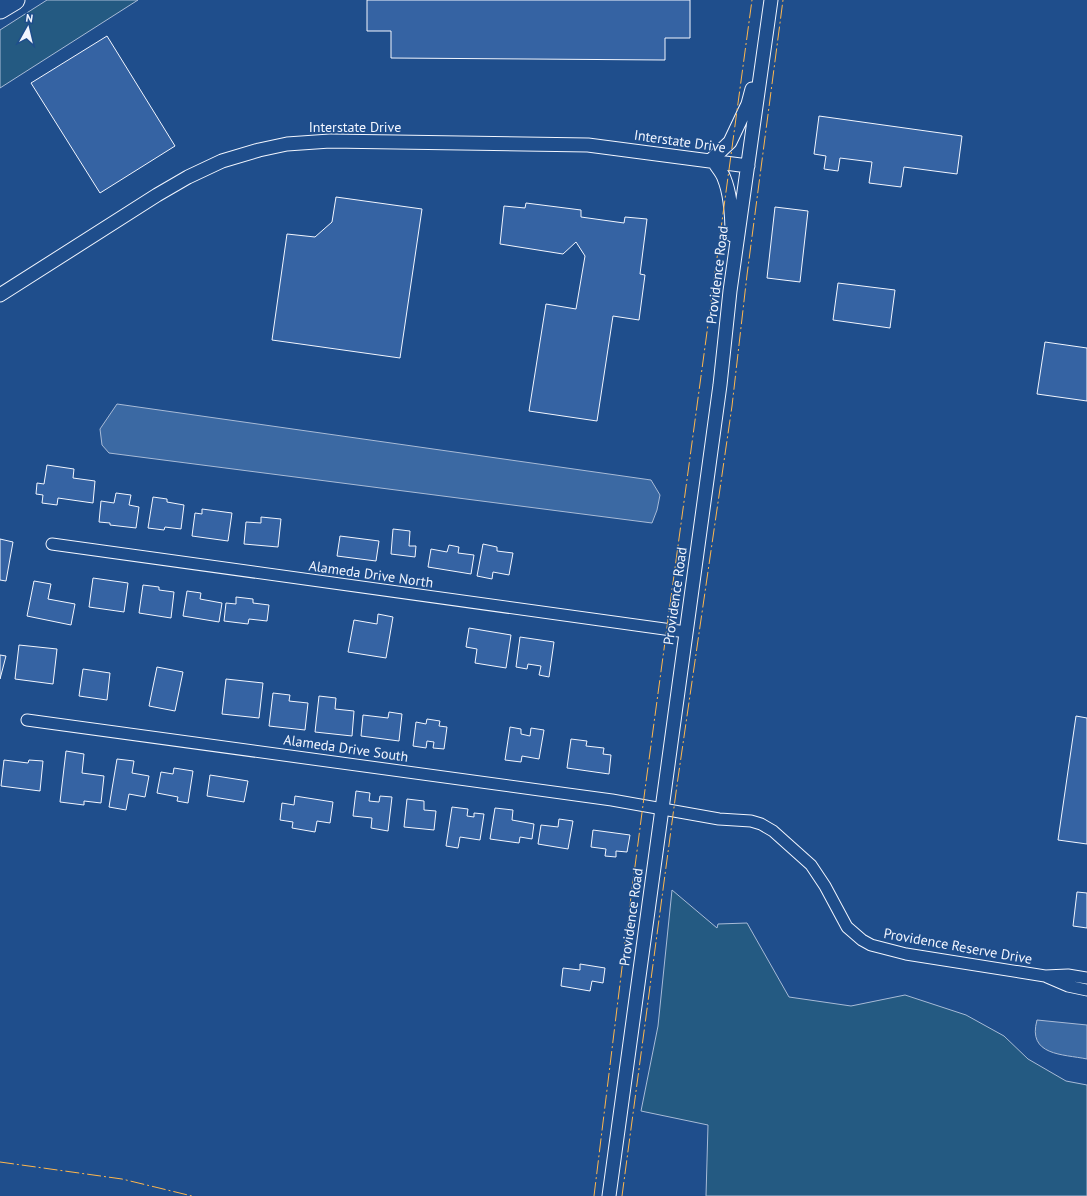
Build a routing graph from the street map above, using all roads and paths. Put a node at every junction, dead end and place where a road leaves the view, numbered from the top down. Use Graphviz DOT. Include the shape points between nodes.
graph roads {
  1 [pos="15,0"];
  2 [pos="771,0"];
  3 [pos="0,9"];
  4 [pos="766,39"];
  5 [pos="712,161"];
  6 [pos="748,166"];
  7 [pos="730,291"];
  8 [pos="0,295"];
  9 [pos="52,544"];
  10 [pos="686,632"];
  11 [pos="27,720"];
  12 [pos="661,809"];
  13 [pos="1045,976"];
  14 [pos="1087,978"];
  15 [pos="1087,990"];
  16 [pos="610,1196"];
  1 -- 3 [label="highway"];
  2 -- 4 [label="street, Providence Road"];
  4 -- 5 [label="street" via="745,111 730,142"];
  4 -- 6 [label="street, Providence Road"];
  5 -- 6 [label="street, Interstate Drive"];
  5 -- 7 [label="street" via="724,178 729,198 732,224"];
  5 -- 8 [label="street, Interstate Drive" via="588,145 330,141 287,144 222,161 188,176"];
  6 -- 7 [label="street, Providence Road"];
  7 -- 10 [label="street, Providence Road"];
  9 -- 10 [label="street, Alameda Drive North"];
  10 -- 12 [label="street, Providence Road"];
  11 -- 12 [label="street, Alameda Drive South" via="612,800"];
  12 -- 13 [label="street, Providence Reserve Drive" via="719,819 751,821 773,831 819,876 847,927 871,945 906,954"];
  12 -- 16 [label="street, Providence Road"];
  13 -- 14 [label="street, Providence Reserve Drive" via="1068,974"];
  13 -- 15 [label="street, Providence Reserve Drive" via="1068,986"];
}
